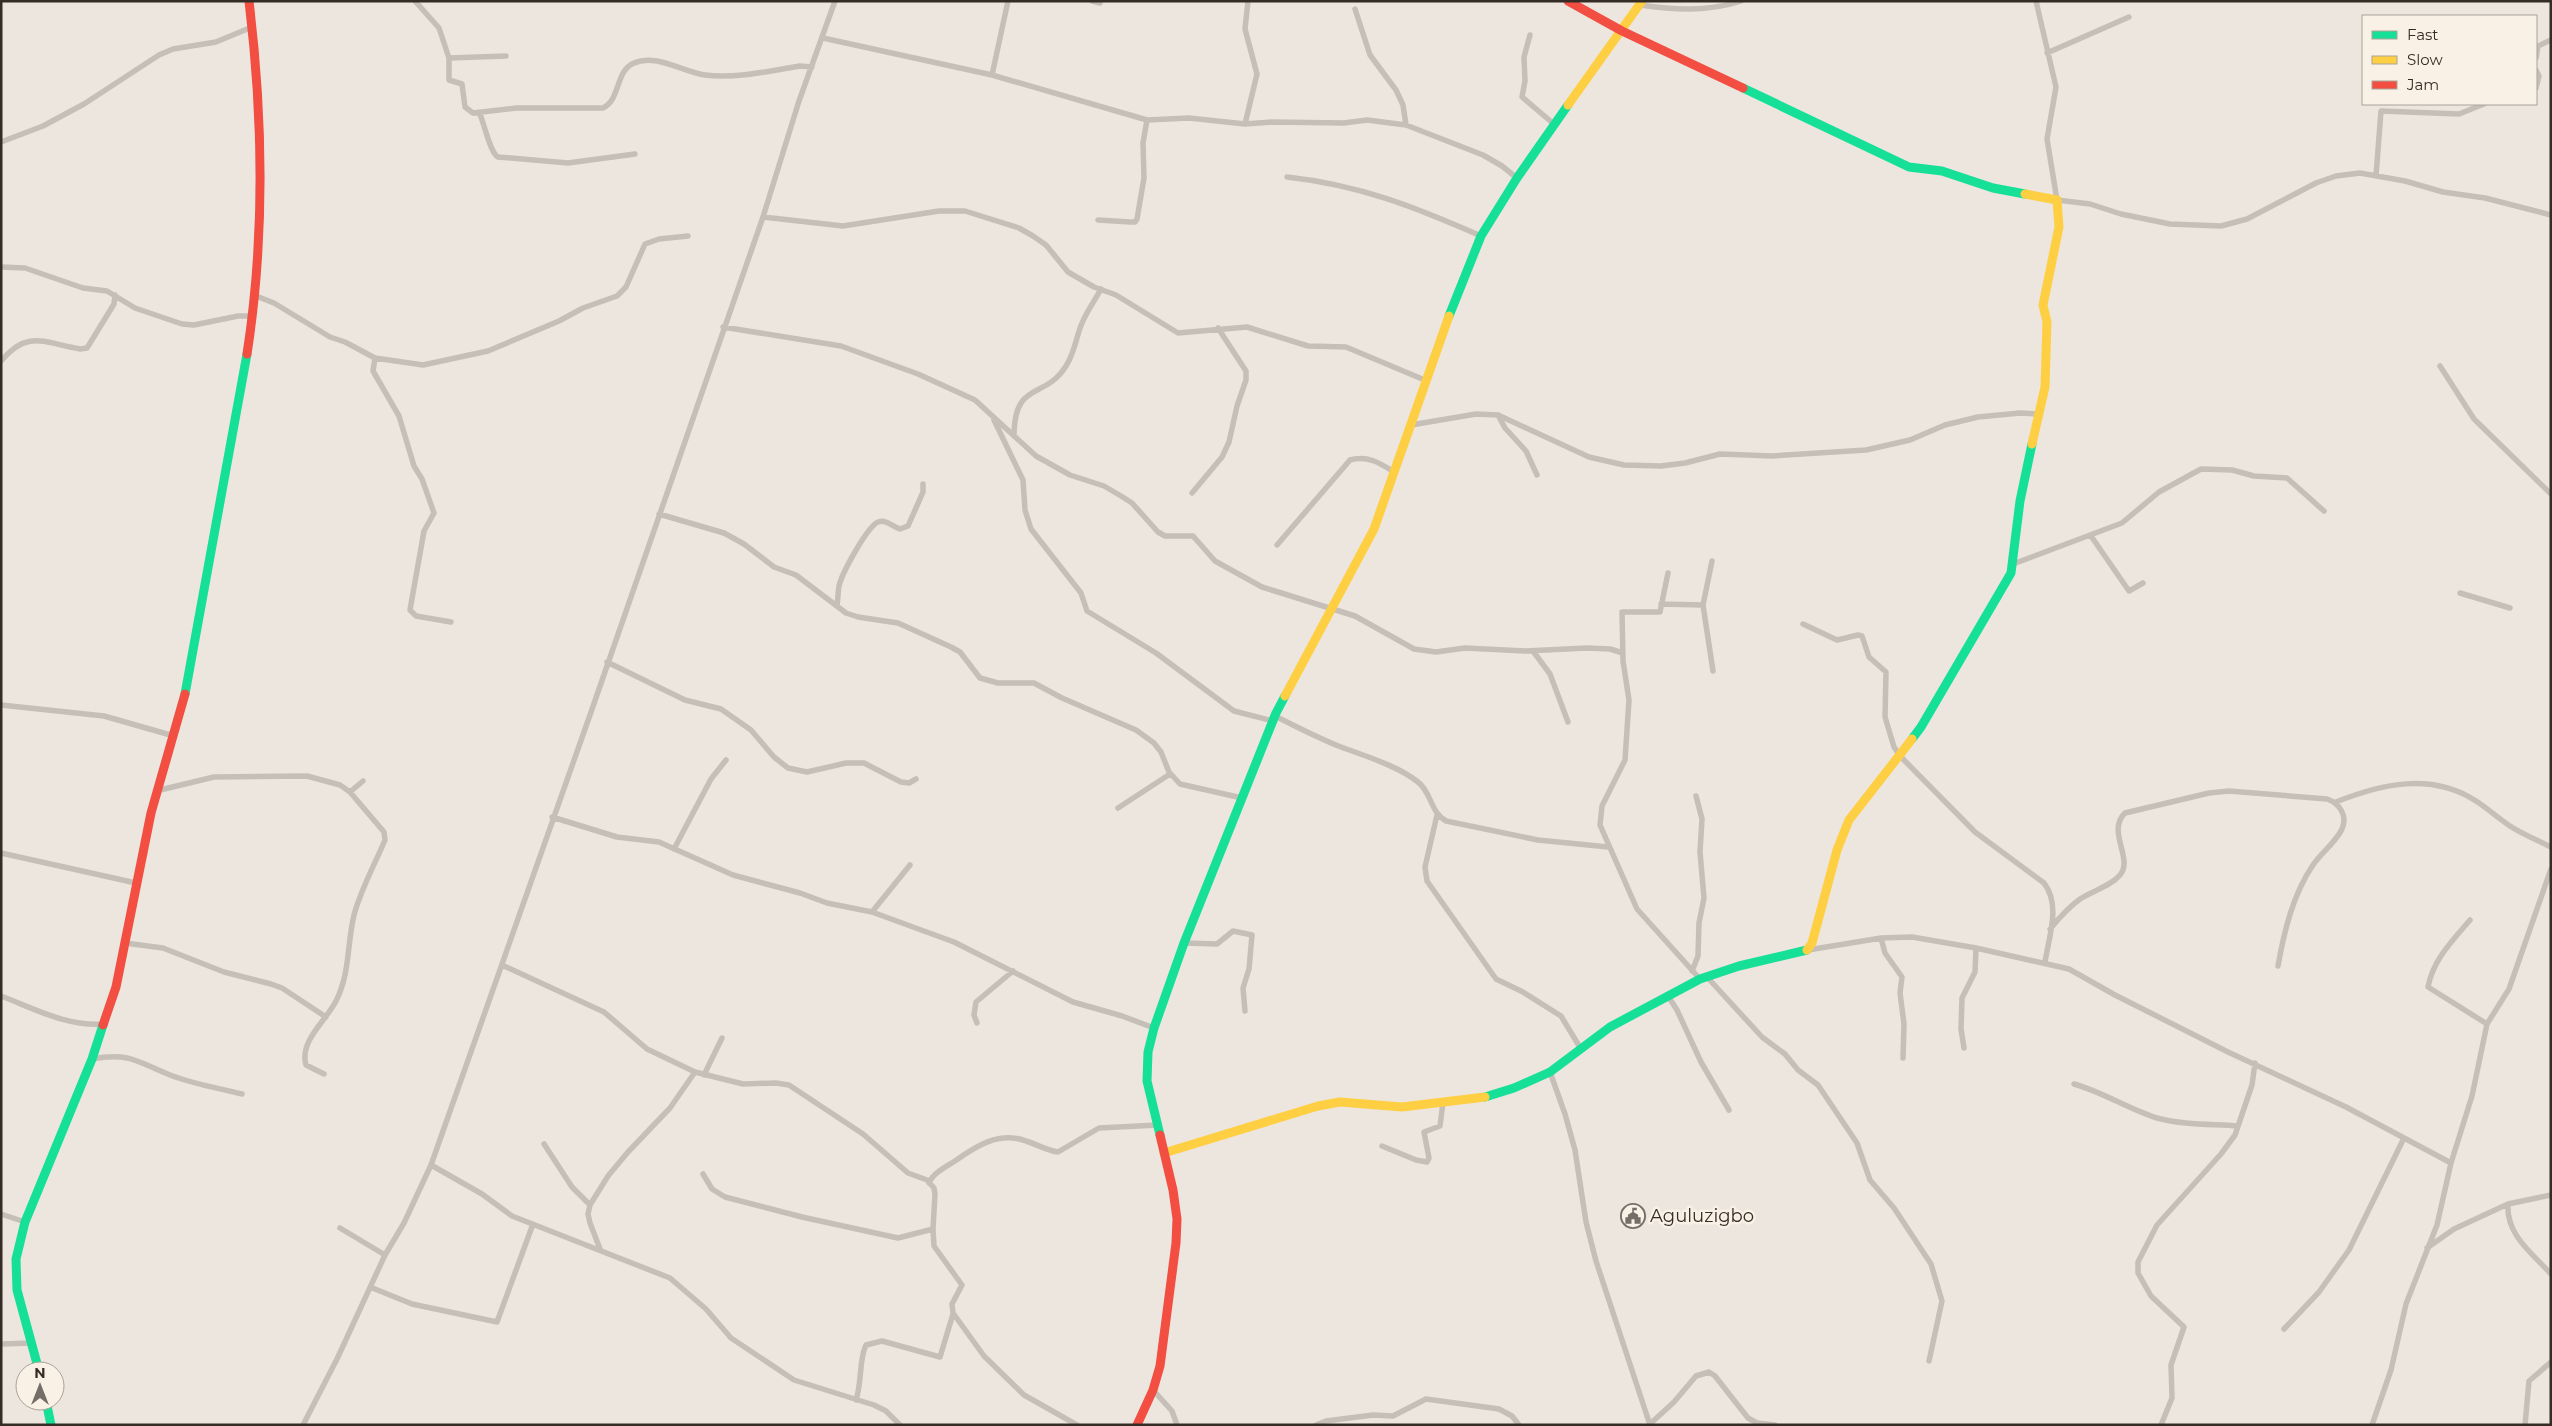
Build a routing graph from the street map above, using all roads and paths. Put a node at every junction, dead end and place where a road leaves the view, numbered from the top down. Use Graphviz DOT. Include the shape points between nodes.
graph roads {
  1 [pos="249,1"];
  2 [pos="415,1"];
  3 [pos="835,1"];
  4 [pos="1008,1"];
  5 [pos="1092,1"];
  6 [pos="1248,1"];
  7 [pos="1568,1"];
  8 [pos="1741,1"];
  9 [pos="2036,1"];
  10 [pos="1100,3"];
  11 [pos="1641,3"];
  12 [pos="1355,9"];
  13 [pos="2129,17"];
  14 [pos="252,27"];
  15 [pos="1622,31"];
  16 [pos="1530,35"];
  17 [pos="823,38"];
  18 [pos="2551,40"];
  19 [pos="2537,52"];
  20 [pos="2047,53"];
  21 [pos="506,56"];
  22 [pos="449,58"];
  23 [pos="812,67"];
  24 [pos="2537,72"];
  25 [pos="992,75"];
  26 [pos="2537,84"];
  27 [pos="2482,105"];
  28 [pos="478,112"];
  29 [pos="1147,120"];
  30 [pos="1245,124"];
  31 [pos="1406,125"];
  32 [pos="1556,125"];
  33 [pos="1,142"];
  34 [pos="635,154"];
  35 [pos="2376,176"];
  36 [pos="1287,177"];
  37 [pos="1516,178"];
  38 [pos="2057,200"];
  39 [pos="2551,216"];
  40 [pos="763,217"];
  41 [pos="1098,220"];
  42 [pos="688,236"];
  43 [pos="1481,236"];
  44 [pos="1,267"];
  45 [pos="1101,289"];
  46 [pos="115,295"];
  47 [pos="256,296"];
  48 [pos="253,316"];
  49 [pos="723,327"];
  50 [pos="1218,328"];
  51 [pos="375,358"];
  52 [pos="1,361"];
  53 [pos="2440,366"];
  54 [pos="1427,381"];
  55 [pos="2039,414"];
  56 [pos="1498,415"];
  57 [pos="993,418"];
  58 [pos="1411,425"];
  59 [pos="1014,434"];
  60 [pos="1394,472"];
  61 [pos="1537,475"];
  62 [pos="924,484"];
  63 [pos="1192,493"];
  64 [pos="2551,494"];
  65 [pos="2324,511"];
  66 [pos="659,514"];
  67 [pos="2091,536"];
  68 [pos="1277,545"];
  69 [pos="1712,561"];
  70 [pos="2013,564"];
  71 [pos="1668,573"];
  72 [pos="2143,583"];
  73 [pos="2460,593"];
  74 [pos="1661,604"];
  75 [pos="1703,604"];
  76 [pos="837,606"];
  77 [pos="2510,608"];
  78 [pos="1332,609"];
  79 [pos="451,622"];
  80 [pos="1804,624"];
  81 [pos="1533,651"];
  82 [pos="1623,653"];
  83 [pos="607,662"];
  84 [pos="1713,670"];
  85 [pos="1,705"];
  86 [pos="1274,718"];
  87 [pos="1568,722"];
  88 [pos="174,736"];
  89 [pos="1900,756"];
  90 [pos="726,760"];
  91 [pos="1170,774"];
  92 [pos="362,780"];
  93 [pos="916,780"];
  94 [pos="156,791"];
  95 [pos="350,792"];
  96 [pos="1696,796"];
  97 [pos="1242,798"];
  98 [pos="2336,802"];
  99 [pos="1118,808"];
  100 [pos="1437,814"];
  101 [pos="552,817"];
  102 [pos="1608,847"];
  103 [pos="2551,847"];
  104 [pos="674,849"];
  105 [pos="1,853"];
  106 [pos="910,865"];
  107 [pos="2551,869"];
  108 [pos="136,883"];
  109 [pos="872,912"];
  110 [pos="2470,920"];
  111 [pos="2050,929"];
  112 [pos="1881,938"];
  113 [pos="125,942"];
  114 [pos="1184,943"];
  115 [pos="1976,948"];
  116 [pos="1808,950"];
  117 [pos="2045,962"];
  118 [pos="502,965"];
  119 [pos="2278,966"];
  120 [pos="1692,970"];
  121 [pos="1013,971"];
  122 [pos="1703,978"];
  123 [pos="1,996"];
  124 [pos="1668,996"];
  125 [pos="1245,1011"];
  126 [pos="326,1017"];
  127 [pos="977,1023"];
  128 [pos="105,1024"];
  129 [pos="2487,1024"];
  130 [pos="1154,1028"];
  131 [pos="722,1038"];
  132 [pos="1964,1048"];
  133 [pos="1581,1049"];
  134 [pos="1903,1058"];
  135 [pos="92,1059"];
  136 [pos="2255,1063"];
  137 [pos="695,1072"];
  138 [pos="1550,1072"];
  139 [pos="324,1074"];
  140 [pos="704,1075"];
  141 [pos="2074,1084"];
  142 [pos="242,1094"];
  143 [pos="1443,1102"];
  144 [pos="1729,1110"];
  145 [pos="1158,1124"];
  146 [pos="2238,1126"];
  147 [pos="2404,1138"];
  148 [pos="544,1144"];
  149 [pos="1382,1146"];
  150 [pos="1164,1152"];
  151 [pos="2451,1162"];
  152 [pos="431,1165"];
  153 [pos="703,1174"];
  154 [pos="929,1183"];
  155 [pos="2551,1195"];
  156 [pos="2508,1204"];
  157 [pos="590,1205"];
  158 [pos="1,1214"];
  159 [pos="25,1222"];
  160 [pos="533,1224"];
  161 [pos="340,1228"];
  162 [pos="933,1229"];
  163 [pos="2427,1248"];
  164 [pos="600,1249"];
  165 [pos="385,1256"];
  166 [pos="2551,1274"];
  167 [pos="370,1287"];
  168 [pos="953,1313"];
  169 [pos="2284,1329"];
  170 [pos="32,1343"];
  171 [pos="1,1344"];
  172 [pos="36,1361"];
  173 [pos="1929,1361"];
  174 [pos="2551,1362"];
  175 [pos="1154,1390"];
  176 [pos="856,1400"];
  177 [pos="48,1411"];
  178 [pos="1650,1424"];
  179 [pos="51,1425"];
  180 [pos="303,1425"];
  181 [pos="900,1425"];
  182 [pos="1076,1425"];
  183 [pos="1137,1425"];
  184 [pos="1177,1425"];
  185 [pos="1316,1425"];
  186 [pos="1519,1425"];
  187 [pos="1775,1425"];
  188 [pos="2161,1425"];
  189 [pos="2372,1425"];
  190 [pos="2525,1425"];
  1 -- 14 [label="main road"];
  2 -- 22 [label="street" via="439,28"];
  3 -- 17 [label="street"];
  4 -- 25 [label="street"];
  5 -- 10 [label="street"];
  6 -- 30 [label="street" via="1245,29 1257,74"];
  7 -- 15 [label="main road"];
  8 -- 11 [label="street" via="1708,8 1675,9"];
  9 -- 20 [label="street"];
  11 -- 15 [label="main road"];
  12 -- 31 [label="street" via="1370,55 1403,105"];
  13 -- 20 [label="street"];
  14 -- 33 [label="street" via="216,42 173,49 159,55 84,104 43,126"];
  14 -- 47 [label="main road" via="258,78"];
  15 -- 32 [label="main road"];
  15 -- 38 [label="main road" via="1909,167 1942,171 1993,188"];
  16 -- 32 [label="street" via="1524,57 1522,97"];
  17 -- 23 [label="street"];
  17 -- 25 [label="street"];
  18 -- 19 [label="street" via="2538,46"];
  20 -- 38 [label="street" via="2056,87 2047,139"];
  21 -- 22 [label="street"];
  22 -- 28 [label="street" via="449,80 461,82 465,107 470,112"];
  23 -- 28 [label="street" via="716,76 664,63 638,61 623,73 611,102 603,108 517,108"];
  23 -- 40 [label="street"];
  24 -- 26 [label="street"];
  25 -- 29 [label="street"];
  27 -- 35 [label="street" via="2459,114 2381,111"];
  28 -- 34 [label="street" via="493,154 498,157 568,163"];
  29 -- 30 [label="street" via="1190,118"];
  29 -- 41 [label="street" via="1142,143 1144,178 1137,219 1135,222"];
  30 -- 31 [label="street" via="1367,120"];
  31 -- 37 [label="street" via="1483,155"];
  32 -- 37 [label="main road"];
  35 -- 38 [label="street" via="2360,173 2336,176 2292,194 2247,219 2221,226 2170,224 2090,204"];
  35 -- 39 [label="street" via="2485,198"];
  36 -- 43 [label="street" via="1375,193"];
  37 -- 43 [label="main road"];
  38 -- 55 [label="main road" via="2059,227 2043,305 2048,322 2045,387"];
  40 -- 45 [label="street" via="843,226 939,210 965,211 1020,228 1046,246 1068,272"];
  40 -- 49 [label="street"];
  42 -- 51 [label="street" via="645,244 626,287 617,296 488,351 423,366"];
  43 -- 54 [label="main road"];
  44 -- 46 [label="street" via="25,268"];
  45 -- 50 [label="street" via="1178,333"];
  45 -- 59 [label="street" via="1083,320 1066,366 1056,380 1033,390 1018,408"];
  46 -- 48 [label="street" via="136,308 182,324"];
  46 -- 52 [label="street" via="114,304 87,348 26,341 16,345"];
  47 -- 48 [label="main road"];
  47 -- 51 [label="street"];
  48 -- 88 [label="main road" via="240,403"];
  49 -- 57 [label="street" via="824,342 855,350 975,400"];
  49 -- 66 [label="street"];
  50 -- 54 [label="street" via="1247,326 1308,346 1346,347"];
  50 -- 63 [label="street" via="1246,371 1246,380 1222,457"];
  51 -- 79 [label="street" via="373,371 404,428 414,466 434,513 424,531 410,610 416,616"];
  53 -- 64 [label="street" via="2474,419"];
  54 -- 58 [label="main road"];
  55 -- 56 [label="street" via="2020,412 1978,417 1945,425 1910,440 1866,450 1772,456 1720,454 1661,466 1624,465 1589,457"];
  55 -- 70 [label="main road" via="2020,502"];
  56 -- 58 [label="street" via="1476,414"];
  56 -- 61 [label="street" via="1526,451"];
  57 -- 59 [label="street"];
  57 -- 86 [label="street" via="1023,480 1025,510 1031,529 1081,593 1087,611 1156,653 1234,711"];
  58 -- 60 [label="main road"];
  59 -- 78 [label="street" via="1036,456 1057,468 1104,486 1127,500 1165,536 1193,536 1215,561 1262,587"];
  60 -- 68 [label="street" via="1365,458 1350,460"];
  60 -- 78 [label="main road" via="1374,529"];
  62 -- 76 [label="street" via="908,526 900,529 880,522 871,529 846,568 839,585"];
  65 -- 67 [label="street" via="2287,478 2201,468 2159,492 2122,523"];
  66 -- 76 [label="street" via="724,532 774,567 796,575"];
  66 -- 83 [label="street"];
  67 -- 70 [label="street"];
  67 -- 72 [label="street" via="2129,591"];
  69 -- 75 [label="street"];
  70 -- 89 [label="main road" via="1998,600"];
  71 -- 74 [label="street"];
  73 -- 77 [label="street"];
  74 -- 75 [label="street"];
  74 -- 82 [label="street" via="1660,612 1622,612"];
  75 -- 84 [label="street"];
  76 -- 91 [label="street" via="858,617 898,623 951,646 960,652 974,672 988,681 998,684 1034,683 1136,730 1162,752"];
  78 -- 81 [label="street" via="1355,616 1423,651 1472,648"];
  78 -- 86 [label="main road"];
  80 -- 89 [label="street" via="1837,640 1862,636 1869,657 1886,672 1885,717 1894,748"];
  81 -- 82 [label="street" via="1587,648"];
  81 -- 87 [label="street" via="1550,674"];
  82 -- 102 [label="street" via="1629,720 1625,760 1606,796 1600,816"];
  83 -- 93 [label="street" via="685,700 721,709 751,730 788,768 807,772 846,763 864,763 901,782"];
  83 -- 101 [label="street"];
  85 -- 88 [label="street" via="104,716"];
  86 -- 97 [label="main road"];
  86 -- 100 [label="street" via="1412,778 1424,788"];
  88 -- 94 [label="main road"];
  89 -- 111 [label="street" via="1975,832 2044,883 2052,893 2054,906"];
  89 -- 116 [label="main road" via="1849,820"];
  90 -- 104 [label="street" via="711,780"];
  91 -- 97 [label="street" via="1180,784"];
  91 -- 99 [label="street"];
  92 -- 95 [label="street"];
  94 -- 95 [label="street" via="214,777 286,775 326,781"];
  94 -- 108 [label="main road"];
  95 -- 126 [label="street" via="386,836 354,914 342,985"];
  96 -- 120 [label="street" via="1702,819 1700,852 1704,898 1698,956"];
  97 -- 114 [label="main road"];
  98 -- 103 [label="street" via="2394,784 2427,783 2474,800 2510,826"];
  98 -- 111 [label="street" via="2295,795 2229,791 2125,813 2117,826 2123,868 2120,876 2080,900"];
  98 -- 119 [label="street" via="2342,811 2342,829 2312,866 2284,933"];
  100 -- 102 [label="street" via="1446,821 1538,840"];
  100 -- 133 [label="street" via="1425,867 1427,880 1496,979 1561,1016"];
  101 -- 104 [label="street" via="617,837 659,842"];
  101 -- 118 [label="street"];
  102 -- 120 [label="street" via="1637,909"];
  104 -- 109 [label="street" via="733,875 828,903"];
  105 -- 108 [label="street"];
  106 -- 109 [label="street"];
  107 -- 129 [label="street" via="2509,989"];
  108 -- 113 [label="main road"];
  109 -- 121 [label="street" via="954,942"];
  110 -- 129 [label="street" via="2438,960 2428,988"];
  111 -- 117 [label="street"];
  112 -- 115 [label="street" via="1912,937"];
  112 -- 116 [label="street"];
  112 -- 134 [label="street" via="1885,953 1902,978"];
  113 -- 126 [label="street" via="163,948 224,972 282,988"];
  113 -- 128 [label="main road"];
  114 -- 125 [label="street" via="1217,944 1233,931 1252,934 1249,968 1243,988"];
  114 -- 130 [label="main road"];
  115 -- 117 [label="street"];
  115 -- 132 [label="street" via="1975,972 1962,998"];
  116 -- 122 [label="main road" via="1738,966"];
  117 -- 136 [label="street" via="2087,977 2115,995"];
  118 -- 137 [label="street" via="599,1010 647,1049"];
  118 -- 152 [label="street"];
  120 -- 122 [label="street"];
  121 -- 127 [label="street" via="976,1002 974,1015"];
  121 -- 130 [label="street" via="1073,1002"];
  122 -- 124 [label="main road"];
  122 -- 173 [label="street" via="1762,1037 1818,1085 1857,1143 1870,1180 1894,1208 1931,1264 1942,1301"];
  123 -- 128 [label="street" via="64,1021"];
  124 -- 133 [label="main road" via="1610,1027"];
  124 -- 144 [label="street"];
  126 -- 139 [label="street" via="313,1034 304,1058 306,1065"];
  128 -- 135 [label="main road"];
  129 -- 151 [label="street" via="2472,1096"];
  130 -- 145 [label="main road" via="1146,1081"];
  131 -- 140 [label="street"];
  133 -- 138 [label="main road"];
  135 -- 142 [label="street" via="120,1055 171,1075"];
  135 -- 159 [label="main road"];
  136 -- 146 [label="street" via="2252,1085"];
  136 -- 147 [label="street"];
  137 -- 140 [label="street"];
  137 -- 157 [label="street" via="666,1113 608,1176"];
  138 -- 143 [label="main road" via="1489,1096"];
  138 -- 178 [label="street" via="1575,1150 1586,1222 1596,1261"];
  140 -- 154 [label="street" via="743,1084 790,1085 863,1134 908,1172 923,1177"];
  141 -- 146 [label="street" via="2097,1090 2157,1118"];
  143 -- 149 [label="street" via="1440,1126 1424,1132 1427,1162"];
  143 -- 150 [label="main road" via="1384,1107 1355,1102 1332,1103"];
  145 -- 150 [label="main road"];
  145 -- 154 [label="street" via="1099,1128 1058,1152 1021,1139 994,1139 939,1171"];
  146 -- 188 [label="street" via="2221,1154 2157,1225 2138,1262 2138,1273 2150,1296 2184,1327 2171,1365 2172,1398"];
  147 -- 151 [label="street"];
  147 -- 169 [label="street" via="2349,1250 2319,1292"];
  148 -- 157 [label="street" via="572,1187"];
  150 -- 175 [label="main road" via="1174,1200 1176,1243"];
  151 -- 163 [label="street" via="2437,1226"];
  152 -- 160 [label="street" via="482,1194 512,1216"];
  152 -- 165 [label="street"];
  153 -- 162 [label="street" via="712,1189 724,1197 802,1217 898,1238"];
  154 -- 162 [label="street" via="935,1194"];
  155 -- 156 [label="street"];
  156 -- 163 [label="street" via="2454,1229"];
  156 -- 166 [label="street" via="2513,1230"];
  157 -- 164 [label="street" via="590,1223"];
  158 -- 159 [label="street"];
  159 -- 170 [label="main road" via="15,1265 17,1287"];
  160 -- 164 [label="street"];
  160 -- 167 [label="street" via="497,1322 412,1304"];
  161 -- 165 [label="street"];
  162 -- 168 [label="street" via="934,1246 962,1285 952,1304"];
  163 -- 189 [label="street" via="2406,1304 2391,1370"];
  164 -- 176 [label="street" via="670,1278 706,1308 731,1338 794,1380"];
  165 -- 167 [label="street"];
  167 -- 180 [label="street"];
  168 -- 176 [label="street" via="940,1357 882,1341 866,1345"];
  168 -- 182 [label="street" via="984,1356 1014,1387"];
  170 -- 171 [label="street"];
  170 -- 172 [label="main road"];
  174 -- 190 [label="street" via="2529,1381"];
  175 -- 183 [label="main road"];
  175 -- 184 [label="street" via="1172,1410"];
  176 -- 181 [label="street" via="886,1411"];
  177 -- 179 [label="main road"];
  178 -- 187 [label="street" via="1696,1376 1708,1372 1715,1376 1748,1418 1757,1423"];
  185 -- 186 [label="street" via="1372,1415 1393,1416 1426,1399 1499,1409 1512,1416"];
}
